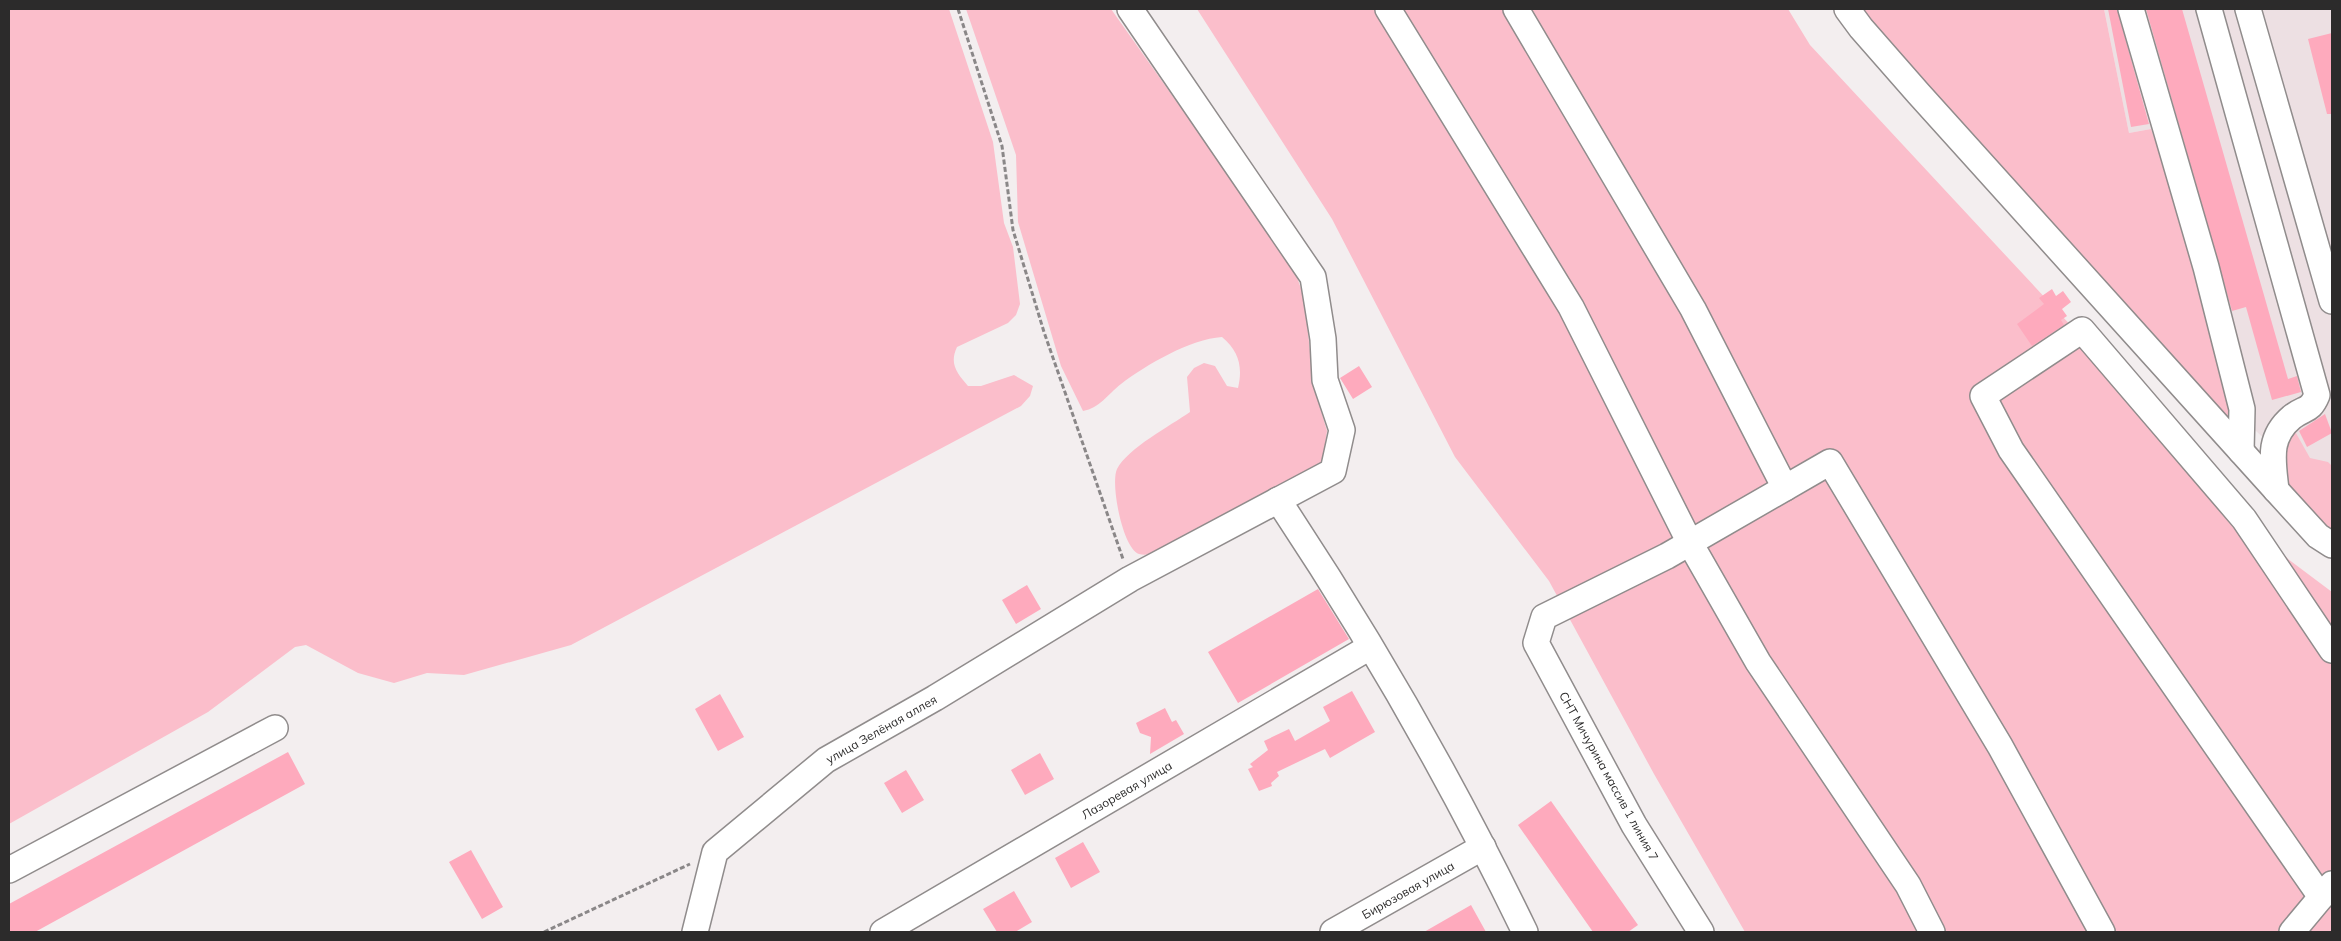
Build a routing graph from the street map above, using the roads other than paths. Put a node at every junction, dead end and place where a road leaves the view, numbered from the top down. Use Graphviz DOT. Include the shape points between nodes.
graph roads {
  1 [pos="1130,9"];
  2 [pos="1388,9"];
  3 [pos="1516,9"];
  4 [pos="1847,9"];
  5 [pos="2132,9"];
  6 [pos="2209,9"];
  7 [pos="2248,9"];
  8 [pos="2332,301"];
  9 [pos="2241,451"];
  10 [pos="1785,488"];
  11 [pos="2276,490"];
  12 [pos="1278,500"];
  13 [pos="1690,543"];
  14 [pos="2332,546"];
  15 [pos="1370,648"];
  16 [pos="2332,650"];
  17 [pos="275,728"];
  18 [pos="1483,847"];
  19 [pos="9,870"];
  20 [pos="2327,890"];
  21 [pos="695,932"];
  22 [pos="883,932"];
  23 [pos="1333,932"];
  24 [pos="1525,932"];
  25 [pos="1701,932"];
  26 [pos="1932,932"];
  27 [pos="2102,932"];
  28 [pos="2292,932"];
  1 -- 12 [label="street, улица Зелёная аллея" via="1313,277 1323,339 1325,380 1342,430 1333,471"];
  2 -- 13 [label="street" via="1571,307"];
  3 -- 10 [label="street" via="1693,310"];
  4 -- 9 [label="street" via="1918,93"];
  5 -- 9 [label="street" via="2206,267 2242,409"];
  6 -- 11 [label="street" via="2317,395 2312,407 2293,417 2277,434 2272,453"];
  7 -- 8 [label="street"];
  9 -- 11 [label="street"];
  10 -- 13 [label="street"];
  10 -- 27 [label="street" via="1830,462 2000,746"];
  11 -- 14 [label="street" via="2318,536"];
  12 -- 15 [label="street" via="1336,587"];
  12 -- 21 [label="street, улица Зелёная аллея" via="1130,579 826,760 715,852"];
  13 -- 25 [label="street, СНТ Мичурина массив 1 линия 7" via="1544,617 1536,643 1634,824"];
  13 -- 26 [label="street" via="1758,662 1908,885"];
  15 -- 18 [label="street"];
  15 -- 22 [label="street, Лазоревая улица"];
  16 -- 20 [label="street" via="2244,519 2082,330 1983,396 2011,450"];
  17 -- 19 [label="street"];
  18 -- 23 [label="street, Бирюзовая улица"];
  18 -- 24 [label="street"];
  20 -- 28 [label="street"];
}
